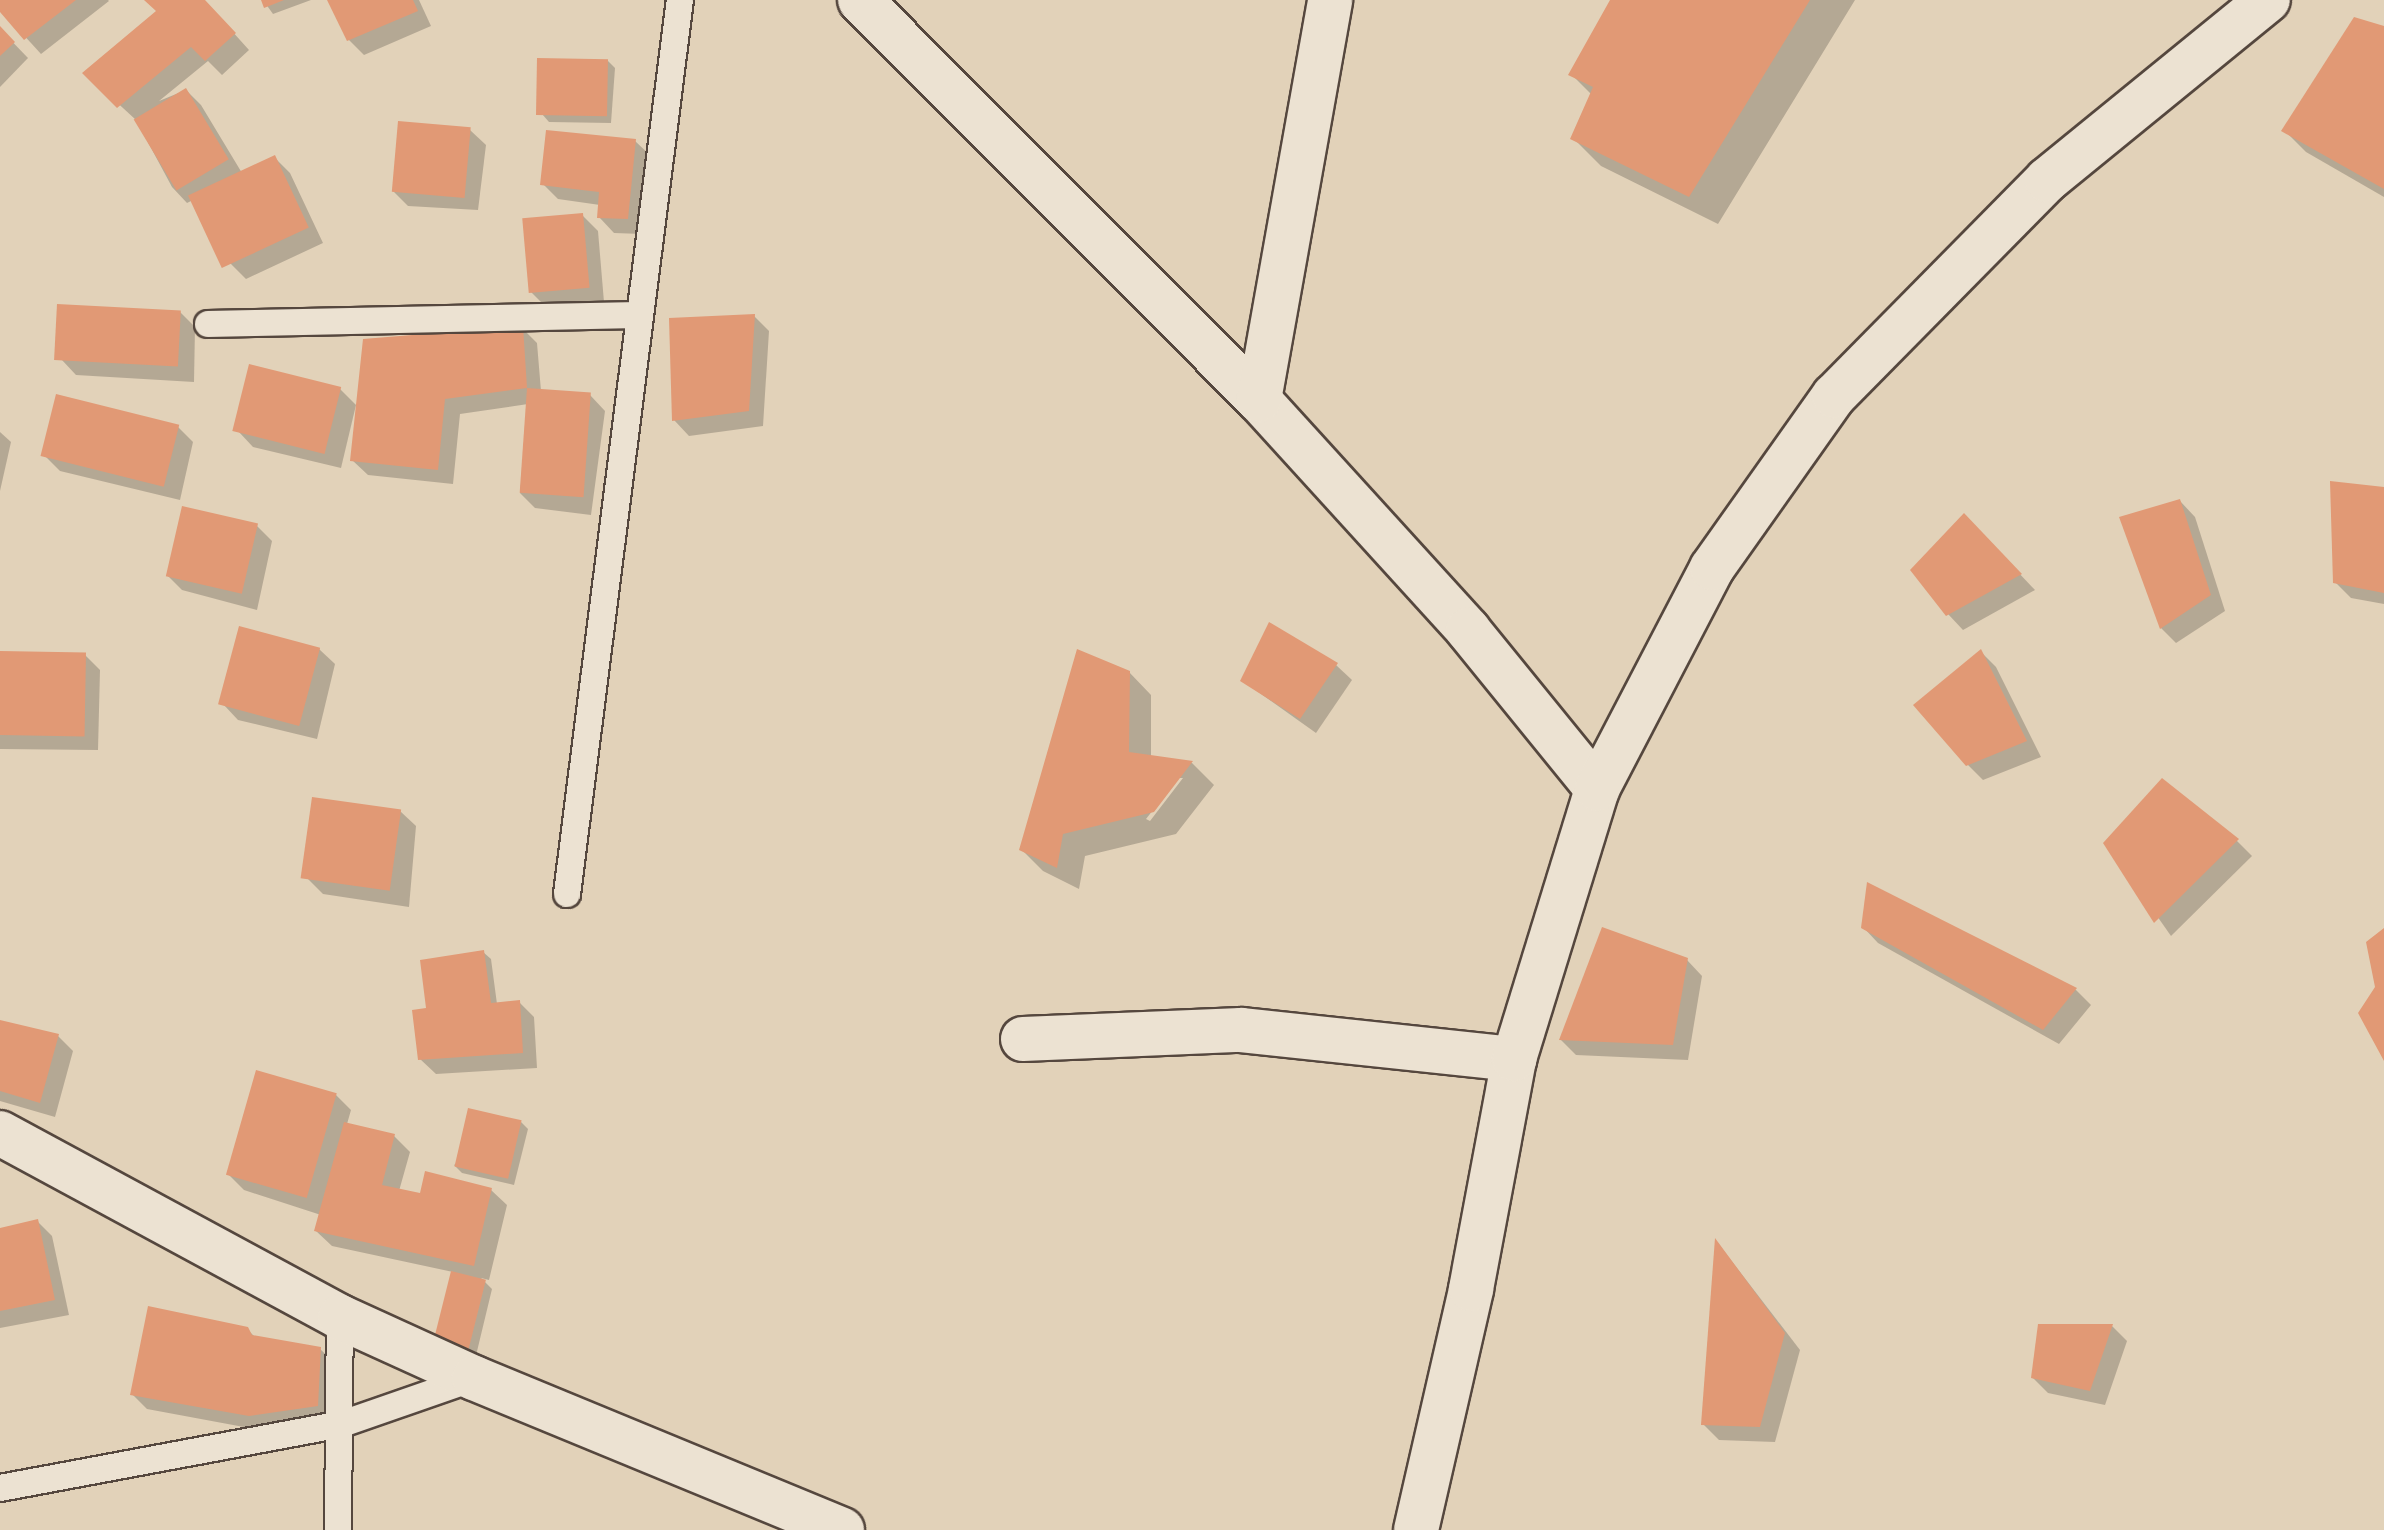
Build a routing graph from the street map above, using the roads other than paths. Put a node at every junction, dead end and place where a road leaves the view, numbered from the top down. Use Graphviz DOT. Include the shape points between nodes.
graph roads {
  1 [pos="680,0"];
  2 [pos="860,0"];
  3 [pos="1330,0"];
  4 [pos="2268,0"];
  5 [pos="637,315"];
  6 [pos="208,324"];
  7 [pos="1259,400"];
  8 [pos="1597,789"];
  9 [pos="567,894"];
  10 [pos="1023,1039"];
  11 [pos="1514,1059"];
  12 [pos="0,1133"];
  13 [pos="340,1317"];
  14 [pos="474,1378"];
  15 [pos="342,1424"];
  16 [pos="0,1488"];
  17 [pos="338,1530"];
  18 [pos="842,1530"];
  19 [pos="1416,1530"];
  1 -- 5 [label="lane"];
  2 -- 7 [label="street"];
  3 -- 7 [label="street"];
  4 -- 8 [label="street" via="2047,180 1834,396 1712,568"];
  5 -- 6 [label="lane"];
  5 -- 9 [label="lane"];
  7 -- 8 [label="street" via="1468,630"];
  8 -- 11 [label="street"];
  10 -- 11 [label="street" via="1241,1030"];
  11 -- 19 [label="street" via="1471,1289"];
  12 -- 13 [label="street"];
  13 -- 14 [label="street"];
  13 -- 15 [label="lane"];
  14 -- 15 [label="lane"];
  14 -- 18 [label="street"];
  15 -- 16 [label="lane"];
  15 -- 17 [label="lane"];
}
